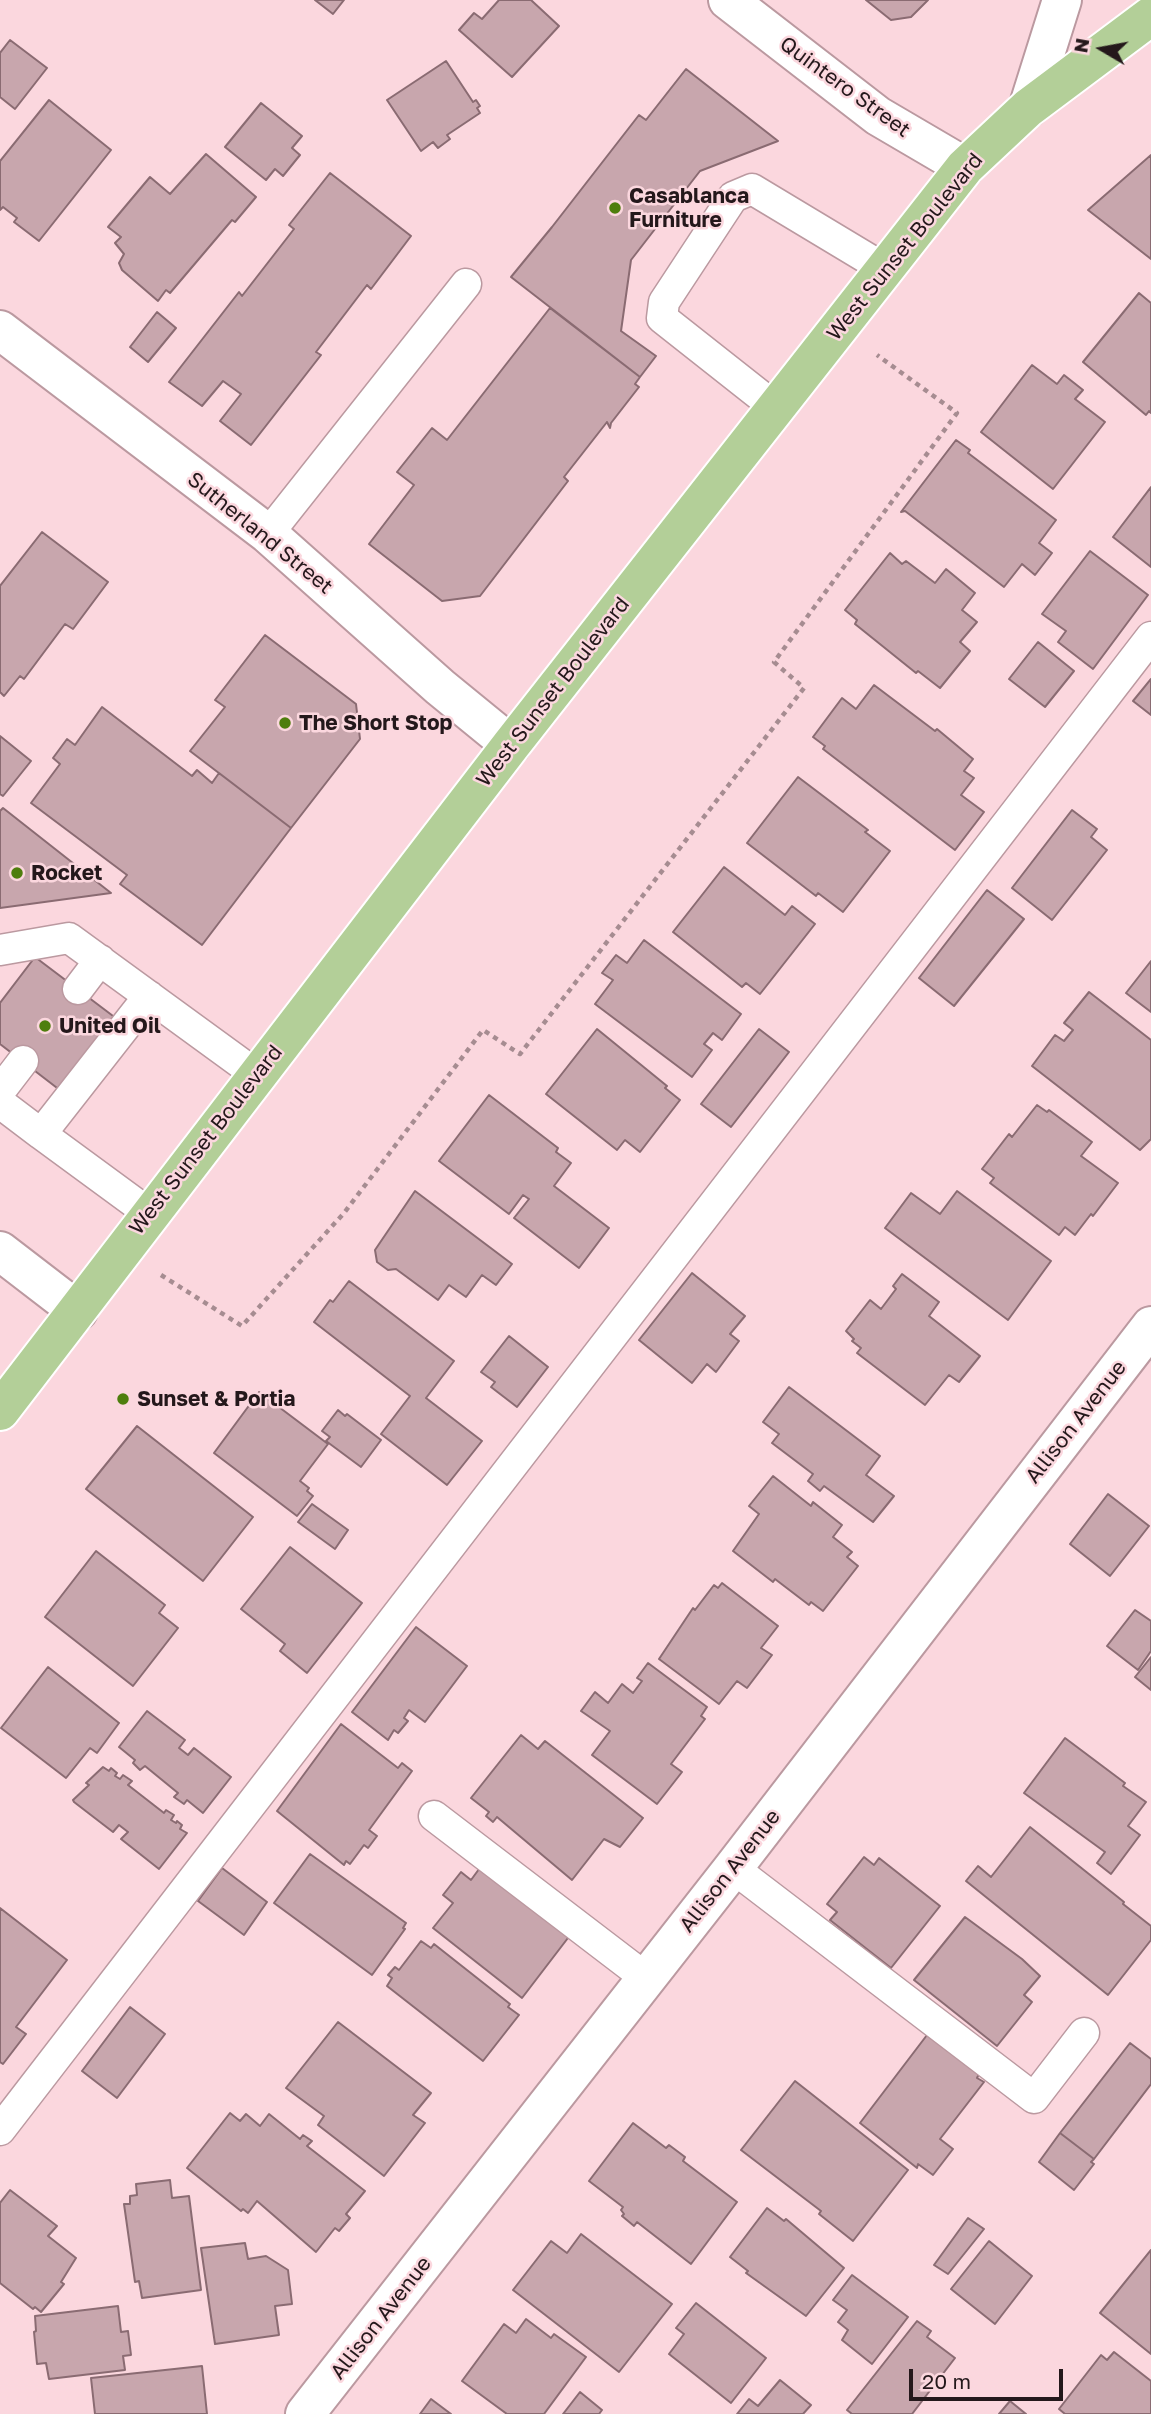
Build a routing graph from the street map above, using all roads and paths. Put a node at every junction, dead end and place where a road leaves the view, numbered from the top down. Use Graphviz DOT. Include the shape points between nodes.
graph roads {
  1 [pos="728,0"];
  2 [pos="1062,0"];
  3 [pos="1151,16"];
  4 [pos="1028,108"];
  5 [pos="965,167"];
  6 [pos="885,270"];
  7 [pos="466,284"];
  8 [pos="840,328"];
  9 [pos="0,330"];
  10 [pos="776,408"];
  11 [pos="268,534"];
  12 [pos="1151,638"];
  13 [pos="511,746"];
  14 [pos="0,950"];
  15 [pos="100,960"];
  16 [pos="78,989"];
  17 [pos="149,996"];
  18 [pos="23,1061"];
  19 [pos="257,1075"];
  20 [pos="0,1091"];
  21 [pos="0,1103"];
  22 [pos="41,1134"];
  23 [pos="150,1214"];
  24 [pos="121,1250"];
  25 [pos="0,1251"];
  26 [pos="78,1311"];
  27 [pos="1151,1326"];
  28 [pos="0,1411"];
  29 [pos="434,1816"];
  30 [pos="733,1868"];
  31 [pos="646,1978"];
  32 [pos="1084,2033"];
  33 [pos="0,2130"];
  34 [pos="305,2414"];
  1 -- 5 [label="street, Quintero Street" via="878,117"];
  2 -- 4 [label="street"];
  3 -- 4 [label="main road, West Sunset Boulevard"];
  4 -- 5 [label="main road, West Sunset Boulevard"];
  5 -- 6 [label="main road, West Sunset Boulevard"];
  6 -- 8 [label="main road, West Sunset Boulevard"];
  6 -- 10 [label="lane" via="752,189 733,197 664,302 662,318"];
  7 -- 11 [label="lane"];
  8 -- 10 [label="main road, West Sunset Boulevard"];
  8 -- 24 [label="path" via="957,413 774,662 804,688 520,1054 482,1030 344,1213 242,1326"];
  9 -- 11 [label="street, Sutherland Street"];
  10 -- 13 [label="main road, West Sunset Boulevard"];
  11 -- 13 [label="street, Sutherland Street"];
  12 -- 33 [label="lane"];
  13 -- 19 [label="main road, West Sunset Boulevard"];
  14 -- 15 [label="lane" via="69,938"];
  15 -- 16 [label="lane"];
  15 -- 17 [label="lane"];
  17 -- 19 [label="lane"];
  17 -- 22 [label="lane"];
  18 -- 20 [label="lane"];
  19 -- 23 [label="main road, West Sunset Boulevard"];
  21 -- 22 [label="lane"];
  22 -- 23 [label="lane"];
  23 -- 24 [label="main road, West Sunset Boulevard"];
  24 -- 26 [label="main road, West Sunset Boulevard"];
  25 -- 26 [label="street"];
  26 -- 28 [label="main road, West Sunset Boulevard"];
  27 -- 30 [label="street, Allison Avenue"];
  29 -- 31 [label="lane"];
  30 -- 31 [label="street, Allison Avenue"];
  30 -- 32 [label="lane" via="1034,2098"];
  31 -- 34 [label="street, Allison Avenue"];
}
